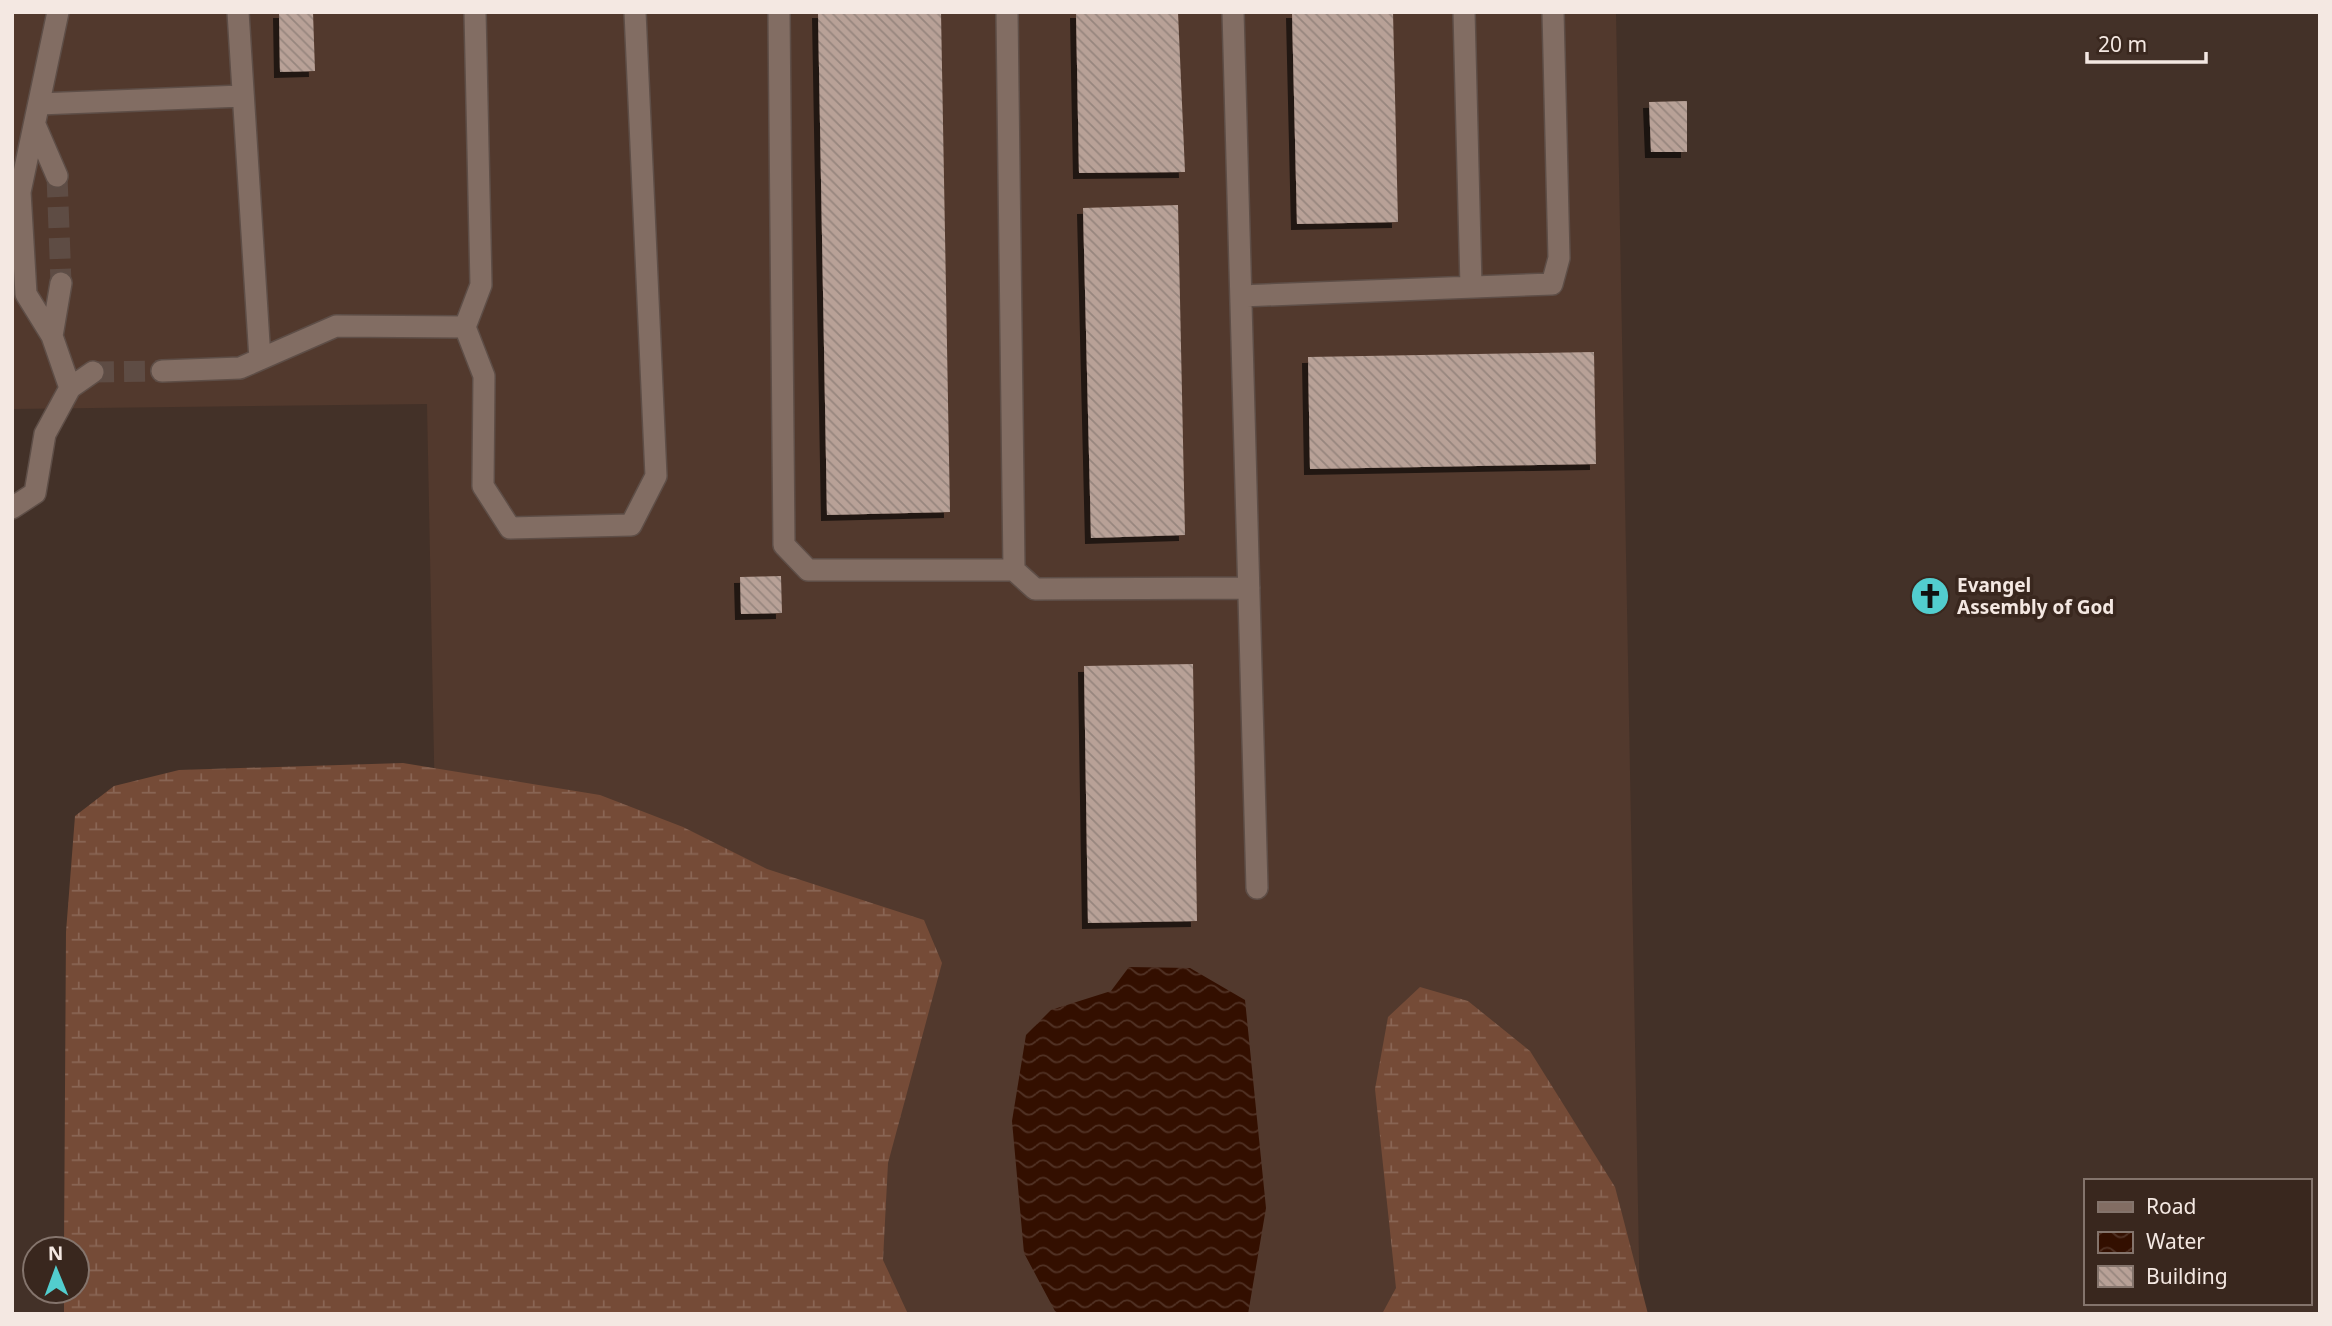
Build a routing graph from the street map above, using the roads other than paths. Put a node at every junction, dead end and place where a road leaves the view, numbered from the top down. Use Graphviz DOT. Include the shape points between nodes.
graph roads {
  1 [pos="58,12"];
  2 [pos="238,12"];
  3 [pos="475,12"];
  4 [pos="635,12"];
  5 [pos="779,12"];
  6 [pos="1007,12"];
  7 [pos="1233,12"];
  8 [pos="1464,12"];
  9 [pos="1553,12"];
  10 [pos="242,96"];
  11 [pos="37,115"];
  12 [pos="57,176"];
  13 [pos="61,283"];
  14 [pos="1471,286"];
  15 [pos="1241,296"];
  16 [pos="465,327"];
  17 [pos="52,336"];
  18 [pos="260,359"];
  19 [pos="162,371"];
  20 [pos="93,372"];
  21 [pos="70,388"];
  22 [pos="12,508"];
  23 [pos="1014,570"];
  24 [pos="1249,588"];
  25 [pos="1257,888"];
  1 -- 11 [label="lane"];
  2 -- 10 [label="lane"];
  3 -- 16 [label="lane" via="481,285"];
  4 -- 16 [label="lane" via="656,476 631,524 510,528 483,486 484,376"];
  5 -- 23 [label="lane" via="784,545 808,570"];
  6 -- 23 [label="lane"];
  7 -- 15 [label="lane"];
  8 -- 14 [label="lane"];
  9 -- 14 [label="lane" via="1559,258 1552,284"];
  10 -- 11 [label="lane"];
  10 -- 18 [label="lane"];
  11 -- 12 [label="lane"];
  11 -- 17 [label="lane" via="20,192 26,294"];
  13 -- 17 [label="lane"];
  14 -- 15 [label="lane"];
  15 -- 24 [label="lane"];
  16 -- 18 [label="lane" via="336,326"];
  17 -- 21 [label="lane"];
  18 -- 19 [label="lane" via="240,368"];
  20 -- 21 [label="lane"];
  21 -- 22 [label="lane" via="46,434 35,493"];
  23 -- 24 [label="lane" via="1035,589"];
  24 -- 25 [label="lane"];
}
